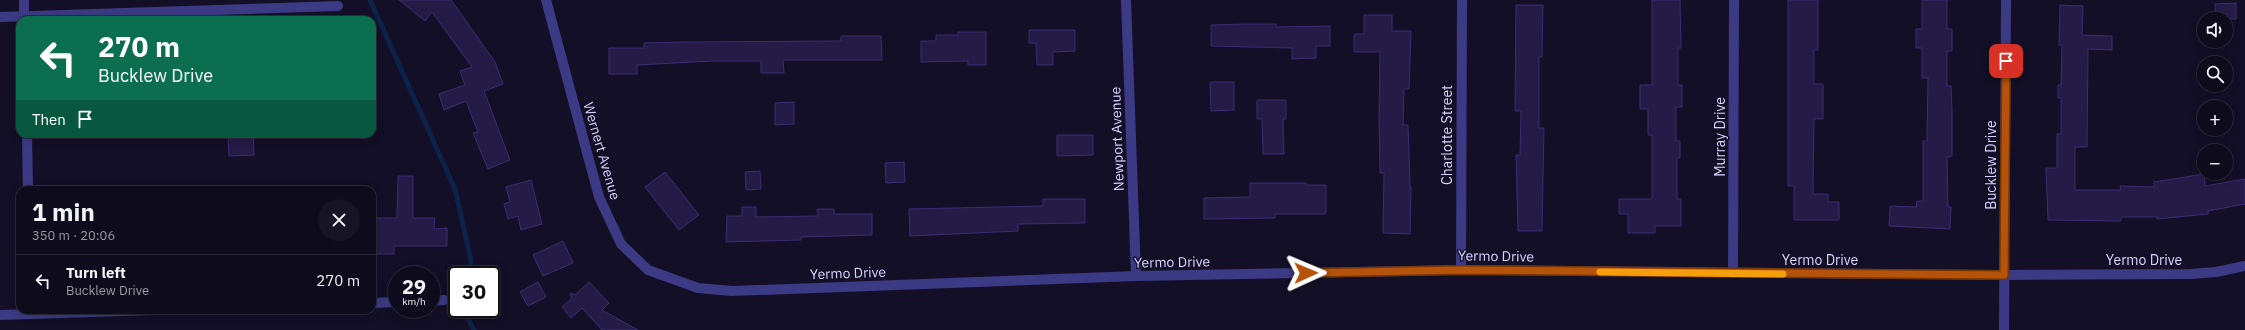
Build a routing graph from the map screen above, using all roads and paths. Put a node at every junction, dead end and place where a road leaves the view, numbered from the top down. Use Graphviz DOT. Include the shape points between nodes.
graph roads {
  1 [pos="24,0"];
  2 [pos="546,0"];
  3 [pos="1126,0"];
  4 [pos="1462,0"];
  5 [pos="1734,0"];
  6 [pos="2006,0"];
  7 [pos="338,6"];
  8 [pos="24,16"];
  9 [pos="76,16"];
  10 [pos="0,17"];
  11 [pos="16,18"];
  12 [pos="26,138"];
  13 [pos="28,186"];
  14 [pos="2245,266"];
  15 [pos="1461,270"];
  16 [pos="1733,273"];
  17 [pos="2004,275"];
  18 [pos="1136,276"];
  19 [pos="698,288"];
  20 [pos="440,300"];
  21 [pos="444,300"];
  22 [pos="388,302"];
  23 [pos="376,303"];
  24 [pos="16,313"];
  25 [pos="0,315"];
  26 [pos="2004,330"];
  1 -- 8 [label="street"];
  2 -- 19 [label="street, Wernert Avenue" via="599,197 621,244 648,270"];
  3 -- 18 [label="street, Newport Avenue"];
  4 -- 15 [label="street, Charlotte Street"];
  5 -- 16 [label="street, Murray Drive"];
  6 -- 17 [label="street, Bucklew Drive"];
  7 -- 9 [label="street"];
  10 -- 11 [label="street"];
  12 -- 13 [label="street"];
  14 -- 17 [label="street, Yermo Drive" via="2190,274"];
  15 -- 16 [label="street, Yermo Drive"];
  15 -- 18 [label="street, Yermo Drive"];
  16 -- 17 [label="street, Yermo Drive"];
  17 -- 26 [label="street, Bucklew Drive"];
  18 -- 19 [label="street, Yermo Drive" via="732,291"];
  20 -- 21 [label="street"];
  22 -- 23 [label="street"];
  24 -- 25 [label="street"];
}
